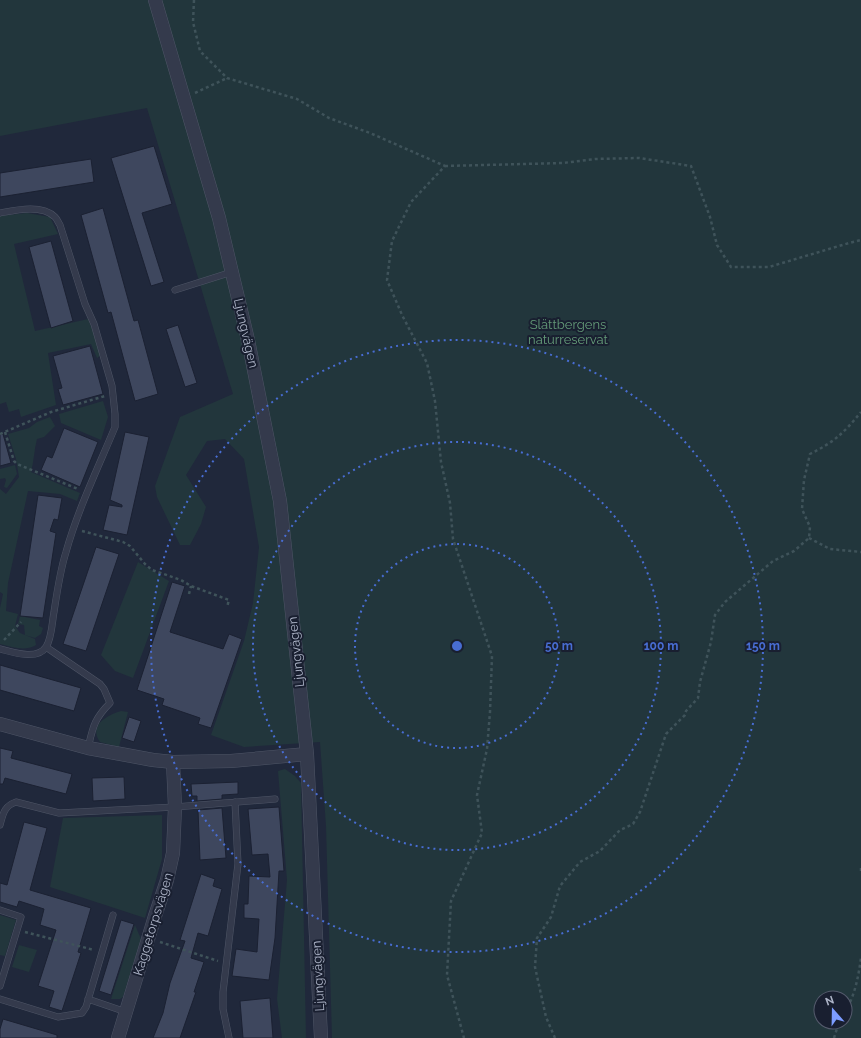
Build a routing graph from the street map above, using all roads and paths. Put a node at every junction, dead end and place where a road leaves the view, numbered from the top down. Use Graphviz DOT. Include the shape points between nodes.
graph roads {
  1 [pos="155,0"];
  2 [pos="194,0"];
  3 [pos="227,78"];
  4 [pos="185,98"];
  5 [pos="445,166"];
  6 [pos="0,214"];
  7 [pos="861,240"];
  8 [pos="232,272"];
  9 [pos="175,290"];
  10 [pos="113,394"];
  11 [pos="861,412"];
  12 [pos="5,432"];
  13 [pos="0,434"];
  14 [pos="88,493"];
  15 [pos="73,529"];
  16 [pos="809,538"];
  17 [pos="861,552"];
  18 [pos="191,586"];
  19 [pos="190,594"];
  20 [pos="227,607"];
  21 [pos="21,622"];
  22 [pos="0,645"];
  23 [pos="0,648"];
  24 [pos="46,648"];
  25 [pos="0,724"];
  26 [pos="88,748"];
  27 [pos="307,754"];
  28 [pos="173,762"];
  29 [pos="275,799"];
  30 [pos="235,802"];
  31 [pos="175,807"];
  32 [pos="0,825"];
  33 [pos="861,868"];
  34 [pos="861,872"];
  35 [pos="0,910"];
  36 [pos="113,915"];
  37 [pos="17,930"];
  38 [pos="148,938"];
  39 [pos="102,952"];
  40 [pos="861,958"];
  41 [pos="227,963"];
  42 [pos="0,986"];
  43 [pos="853,997"];
  44 [pos="0,998"];
  45 [pos="88,999"];
  46 [pos="126,1012"];
  47 [pos="118,1038"];
  48 [pos="229,1038"];
  49 [pos="321,1038"];
  50 [pos="464,1038"];
  51 [pos="555,1038"];
  1 -- 4 [label="street, Ljungvägen"];
  2 -- 3 [label="path" via="193,22 200,51"];
  3 -- 4 [label="path"];
  3 -- 5 [label="path" via="297,99 329,118"];
  4 -- 8 [label="street, Ljungvägen"];
  5 -- 7 [label="path" via="639,158 691,166 710,217 717,246 731,267 770,267"];
  5 -- 50 [label="path" via="411,202 392,241 387,280 427,363 435,401 453,539 492,656 487,749 477,795 482,833 451,901 448,975"];
  6 -- 10 [label="lane" via="36,209 55,217 94,324"];
  8 -- 9 [label="lane"];
  8 -- 27 [label="street, Ljungvägen" via="280,501"];
  10 -- 12 [label="path" via="51,412"];
  10 -- 14 [label="lane" via="115,427"];
  11 -- 16 [label="path" via="847,430 810,454 804,480 802,509 810,527"];
  12 -- 13 [label="path"];
  12 -- 14 [label="path" via="17,464"];
  14 -- 15 [label="lane"];
  15 -- 18 [label="path" via="123,542 152,570"];
  15 -- 24 [label="lane"];
  16 -- 17 [label="path" via="830,550"];
  16 -- 51 [label="path" via="794,551 773,561 725,602 715,616 698,698 666,734 640,812 633,824 620,830 600,851 580,862 560,886 550,918 537,938 535,966 546,1017"];
  18 -- 19 [label="path"];
  18 -- 20 [label="path" via="229,600"];
  21 -- 22 [label="path"];
  23 -- 24 [label="lane" via="34,654"];
  24 -- 26 [label="lane" via="100,684 110,703 100,712 93,724"];
  25 -- 26 [label="street"];
  26 -- 28 [label="street"];
  27 -- 28 [label="street" via="231,761"];
  27 -- 49 [label="street, Ljungvägen"];
  28 -- 31 [label="street, Kaggetorpsvägen"];
  29 -- 30 [label="lane"];
  30 -- 31 [label="lane"];
  30 -- 41 [label="lane" via="238,864"];
  31 -- 32 [label="lane" via="59,813 16,802 4,810"];
  31 -- 38 [label="street, Kaggetorpsvägen" via="173,853"];
  33 -- 34 [label="path"];
  35 -- 37 [label="lane" via="21,917"];
  36 -- 39 [label="lane"];
  37 -- 39 [label="path"];
  37 -- 42 [label="lane"];
  38 -- 41 [label="path"];
  38 -- 46 [label="street, Kaggetorpsvägen"];
  39 -- 45 [label="lane"];
  40 -- 43 [label="path" via="859,978"];
  41 -- 48 [label="lane" via="223,1009"];
  44 -- 45 [label="lane" via="58,1017 82,1013"];
  45 -- 46 [label="lane"];
  46 -- 47 [label="street, Kaggetorpsvägen"];
}
